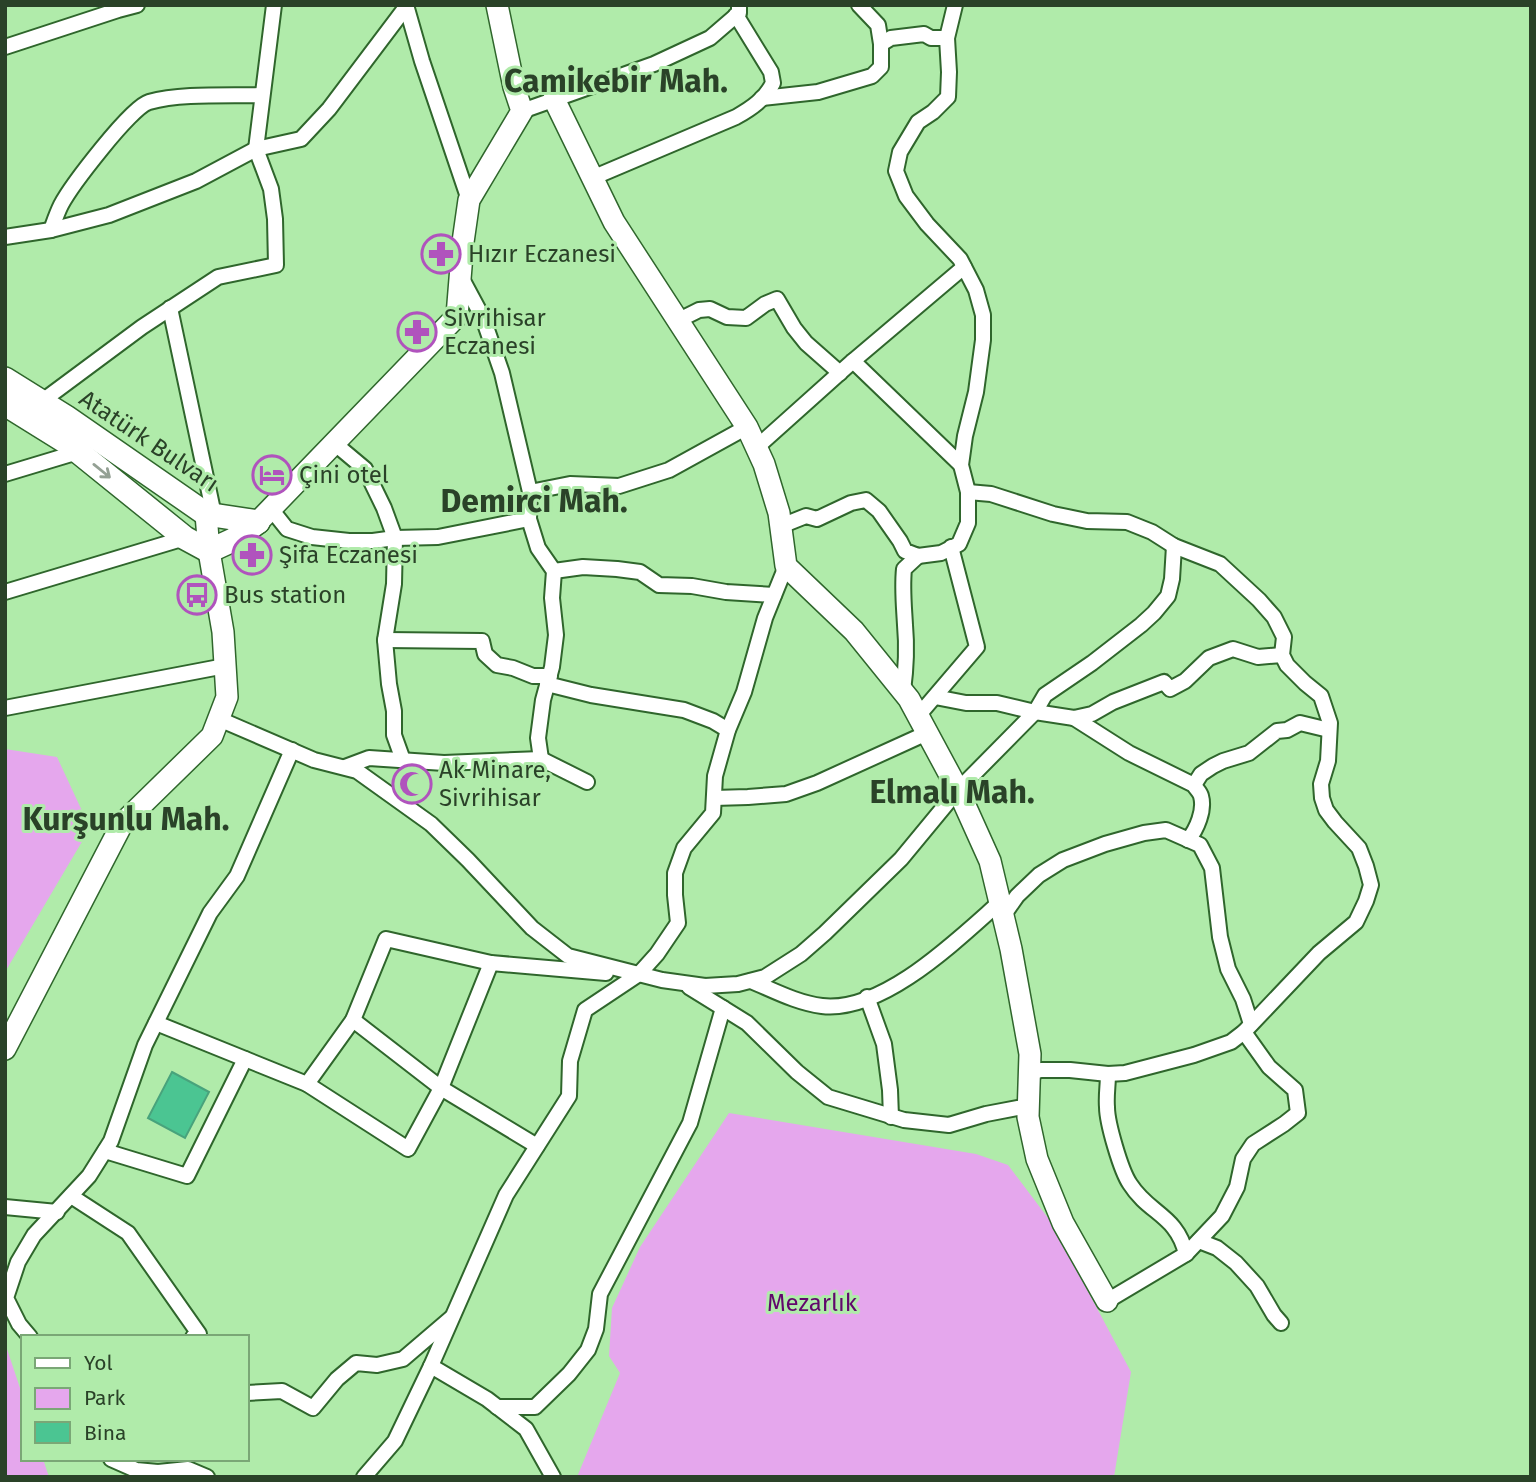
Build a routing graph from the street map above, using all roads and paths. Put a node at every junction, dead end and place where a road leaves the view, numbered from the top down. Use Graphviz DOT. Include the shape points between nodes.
graph roads {
  1 [pos="137,5"];
  2 [pos="274,5"];
  3 [pos="496,5"];
  4 [pos="859,5"];
  5 [pos="955,5"];
  6 [pos="406,6"];
  7 [pos="737,10"];
  8 [pos="947,38"];
  9 [pos="881,44"];
  10 [pos="5,47"];
  11 [pos="262,95"];
  12 [pos="762,98"];
  13 [pos="554,99"];
  14 [pos="522,111"];
  15 [pos="256,149"];
  16 [pos="592,178"];
  17 [pos="469,200"];
  18 [pos="51,230"];
  19 [pos="5,237"];
  20 [pos="964,267"];
  21 [pos="460,276"];
  22 [pos="170,309"];
  23 [pos="677,321"];
  24 [pos="853,361"];
  25 [pos="840,373"];
  26 [pos="5,379"];
  27 [pos="41,401"];
  28 [pos="5,404"];
  29 [pos="747,427"];
  30 [pos="334,443"];
  31 [pos="86,444"];
  32 [pos="757,447"];
  33 [pos="961,465"];
  34 [pos="5,474"];
  35 [pos="530,492"];
  36 [pos="968,492"];
  37 [pos="210,514"];
  38 [pos="264,516"];
  39 [pos="529,519"];
  40 [pos="781,526"];
  41 [pos="185,538"];
  42 [pos="395,538"];
  43 [pos="1174,546"];
  44 [pos="951,547"];
  45 [pos="209,551"];
  46 [pos="918,556"];
  47 [pos="786,566"];
  48 [pos="554,571"];
  49 [pos="5,592"];
  50 [pos="774,595"];
  51 [pos="385,640"];
  52 [pos="1282,655"];
  53 [pos="225,666"];
  54 [pos="549,680"];
  55 [pos="903,691"];
  56 [pos="935,697"];
  57 [pos="5,708"];
  58 [pos="1035,712"];
  59 [pos="1074,718"];
  60 [pos="219,719"];
  61 [pos="923,725"];
  62 [pos="728,730"];
  63 [pos="1329,730"];
  64 [pos="292,750"];
  65 [pos="403,760"];
  66 [pos="541,760"];
  67 [pos="344,767"];
  68 [pos="587,782"];
  69 [pos="1194,785"];
  70 [pos="958,790"];
  71 [pos="714,798"];
  72 [pos="1188,840"];
  73 [pos="1001,909"];
  74 [pos="491,963"];
  75 [pos="639,974"];
  76 [pos="751,981"];
  77 [pos="681,983"];
  78 [pos="867,998"];
  79 [pos="723,1008"];
  80 [pos="353,1020"];
  81 [pos="156,1023"];
  82 [pos="1247,1028"];
  83 [pos="5,1049"];
  84 [pos="245,1059"];
  85 [pos="1029,1073"];
  86 [pos="1108,1074"];
  87 [pos="307,1084"];
  88 [pos="441,1087"];
  89 [pos="1028,1106"];
  90 [pos="891,1117"];
  91 [pos="537,1146"];
  92 [pos="105,1151"];
  93 [pos="71,1196"];
  94 [pos="5,1207"];
  95 [pos="57,1212"];
  96 [pos="1199,1241"];
  97 [pos="1186,1254"];
  98 [pos="6,1297"];
  99 [pos="1107,1301"];
  100 [pos="454,1315"];
  101 [pos="1281,1323"];
  102 [pos="28,1335"];
  103 [pos="197,1335"];
  104 [pos="431,1366"];
  105 [pos="248,1393"];
  106 [pos="497,1407"];
  107 [pos="116,1461"];
  108 [pos="207,1477"];
  109 [pos="364,1477"];
  110 [pos="553,1477"];
  1 -- 10 [label="street"];
  2 -- 11 [label="street"];
  3 -- 14 [label="street"];
  4 -- 9 [label="street" via="878,25"];
  5 -- 8 [label="street"];
  6 -- 15 [label="street" via="301,139"];
  6 -- 17 [label="street"];
  7 -- 12 [label="street" via="771,72 773,83"];
  7 -- 13 [label="street" via="710,38 654,64"];
  8 -- 9 [label="street" via="924,34 891,38"];
  8 -- 20 [label="street" via="948,97 918,122 900,152 896,172 906,196"];
  9 -- 12 [label="street" via="881,67 872,76 818,92"];
  11 -- 15 [label="street"];
  11 -- 18 [label="street" via="145,103 85,170 61,205"];
  12 -- 16 [label="street" via="736,117"];
  13 -- 14 [label="street"];
  13 -- 16 [label="street"];
  14 -- 17 [label="street"];
  15 -- 18 [label="street" via="196,181 109,215"];
  15 -- 22 [label="street" via="271,189 276,265 218,277"];
  16 -- 23 [label="street" via="614,222"];
  17 -- 21 [label="street"];
  18 -- 19 [label="street"];
  20 -- 24 [label="street"];
  20 -- 33 [label="street" via="983,315 983,340"];
  21 -- 30 [label="street" via="457,316"];
  21 -- 35 [label="street" via="483,318 502,373"];
  22 -- 27 [label="street"];
  22 -- 37 [label="street"];
  23 -- 25 [label="street" via="710,309 727,317 746,318 777,299 806,343"];
  23 -- 29 [label="street"];
  24 -- 25 [label="street"];
  24 -- 33 [label="street"];
  25 -- 32 [label="street"];
  26 -- 27 [label="main road, Atatürk Bulvarı"];
  27 -- 31 [label="main road, Atatürk Bulvarı"];
  28 -- 31 [label="main road, Atatürk Bulvarı" via="66,442"];
  29 -- 32 [label="street"];
  29 -- 35 [label="street" via="669,470 619,486 570,484"];
  30 -- 38 [label="street"];
  30 -- 42 [label="street" via="365,469"];
  31 -- 34 [label="street"];
  31 -- 37 [label="main road, Atatürk Bulvarı"];
  31 -- 41 [label="main road, Atatürk Bulvarı, one-way"];
  32 -- 40 [label="street"];
  33 -- 36 [label="street"];
  35 -- 39 [label="street"];
  36 -- 43 [label="street" via="1087,521 1127,522"];
  36 -- 44 [label="street" via="968,523 959,544"];
  37 -- 38 [label="main road, Atatürk Bulvarı"];
  37 -- 45 [label="street"];
  38 -- 42 [label="street" via="312,537 349,541"];
  38 -- 45 [label="main road" via="233,541"];
  39 -- 42 [label="street" via="438,537"];
  39 -- 48 [label="street" via="538,548"];
  40 -- 46 [label="street" via="806,516 817,520 866,500 879,511 905,551"];
  40 -- 47 [label="street"];
  41 -- 45 [label="main road, Atatürk Bulvarı"];
  41 -- 49 [label="street"];
  42 -- 51 [label="street"];
  43 -- 52 [label="street" via="1220,564 1258,600 1284,636"];
  43 -- 58 [label="street" via="1168,596 1141,625 1045,695"];
  44 -- 46 [label="street"];
  44 -- 56 [label="street" via="977,647"];
  45 -- 53 [label="street"];
  46 -- 55 [label="street" via="904,569"];
  47 -- 50 [label="street"];
  47 -- 55 [label="street" via="854,631"];
  48 -- 50 [label="street" via="617,569 640,572 659,585"];
  48 -- 54 [label="street" via="556,635"];
  50 -- 62 [label="street"];
  51 -- 54 [label="street" via="482,641 485,654 497,664"];
  51 -- 65 [label="street" via="394,734"];
  52 -- 59 [label="street" via="1258,657 1233,649 1209,659 1170,689 1164,682"];
  52 -- 63 [label="street" via="1321,696"];
  53 -- 57 [label="street"];
  53 -- 60 [label="street" via="227,697"];
  54 -- 62 [label="street" via="592,695 684,710"];
  54 -- 66 [label="street" via="538,738"];
  55 -- 61 [label="street"];
  56 -- 58 [label="street"];
  56 -- 61 [label="street"];
  58 -- 59 [label="street"];
  58 -- 70 [label="street"];
  59 -- 69 [label="street" via="1129,753"];
  60 -- 64 [label="street"];
  60 -- 83 [label="street" via="212,736 122,824"];
  61 -- 70 [label="street"];
  61 -- 71 [label="street" via="817,783 786,794"];
  62 -- 71 [label="street"];
  63 -- 69 [label="street" via="1300,723 1277,731 1250,753 1213,766"];
  63 -- 82 [label="street" via="1322,798 1326,810 1359,848 1371,886 1356,922 1319,953"];
  64 -- 67 [label="street"];
  64 -- 81 [label="street" via="237,876 210,913"];
  65 -- 66 [label="street"];
  65 -- 67 [label="street" via="369,758"];
  66 -- 68 [label="street"];
  67 -- 75 [label="street" via="357,771 430,824 531,928 568,956"];
  69 -- 72 [label="street" via="1201,796 1199,822"];
  70 -- 73 [label="street" via="990,861"];
  70 -- 76 [label="street" via="901,859 825,933 801,954"];
  71 -- 75 [label="street" via="713,813 684,849 675,873 678,923"];
  72 -- 73 [label="street" via="1166,830 1105,844 1063,860"];
  72 -- 82 [label="street" via="1200,845 1212,868 1220,937 1228,969 1243,999"];
  73 -- 78 [label="street" via="919,971"];
  73 -- 85 [label="street" via="1030,1054"];
  74 -- 75 [label="street"];
  74 -- 80 [label="street" via="386,939"];
  74 -- 88 [label="street"];
  75 -- 77 [label="street"];
  75 -- 91 [label="street" via="585,1010 570,1061 569,1096"];
  76 -- 77 [label="street" via="705,986"];
  76 -- 78 [label="street" via="823,1006"];
  77 -- 79 [label="street"];
  78 -- 90 [label="street" via="884,1044"];
  79 -- 90 [label="street" via="747,1023 828,1097"];
  79 -- 106 [label="street" via="690,1123 600,1294 589,1350 535,1406"];
  80 -- 87 [label="street"];
  80 -- 88 [label="street"];
  81 -- 84 [label="street"];
  81 -- 92 [label="street"];
  82 -- 86 [label="street" via="1231,1042 1194,1055"];
  82 -- 96 [label="street" via="1269,1067 1295,1090 1298,1113 1253,1144 1222,1216"];
  84 -- 87 [label="street"];
  84 -- 92 [label="street" via="187,1176"];
  85 -- 86 [label="street"];
  85 -- 89 [label="street"];
  86 -- 97 [label="street" via="1111,1130 1129,1184 1174,1225"];
  87 -- 88 [label="street" via="408,1149"];
  88 -- 91 [label="street"];
  89 -- 90 [label="street" via="949,1125"];
  89 -- 99 [label="street" via="1037,1159 1063,1223"];
  91 -- 100 [label="street" via="506,1195"];
  92 -- 93 [label="street"];
  93 -- 95 [label="street"];
  93 -- 103 [label="street" via="128,1233"];
  94 -- 95 [label="street"];
  95 -- 98 [label="street" via="34,1234"];
  96 -- 97 [label="street"];
  96 -- 101 [label="street" via="1236,1263"];
  97 -- 99 [label="street"];
  98 -- 102 [label="street"];
  100 -- 104 [label="street"];
  100 -- 105 [label="street" via="403,1359 377,1365 356,1363 313,1408 282,1391"];
  104 -- 106 [label="street"];
  104 -- 109 [label="street" via="395,1441"];
  106 -- 110 [label="street" via="526,1429"];
  107 -- 108 [label="street" via="136,1470 188,1469"];
}
